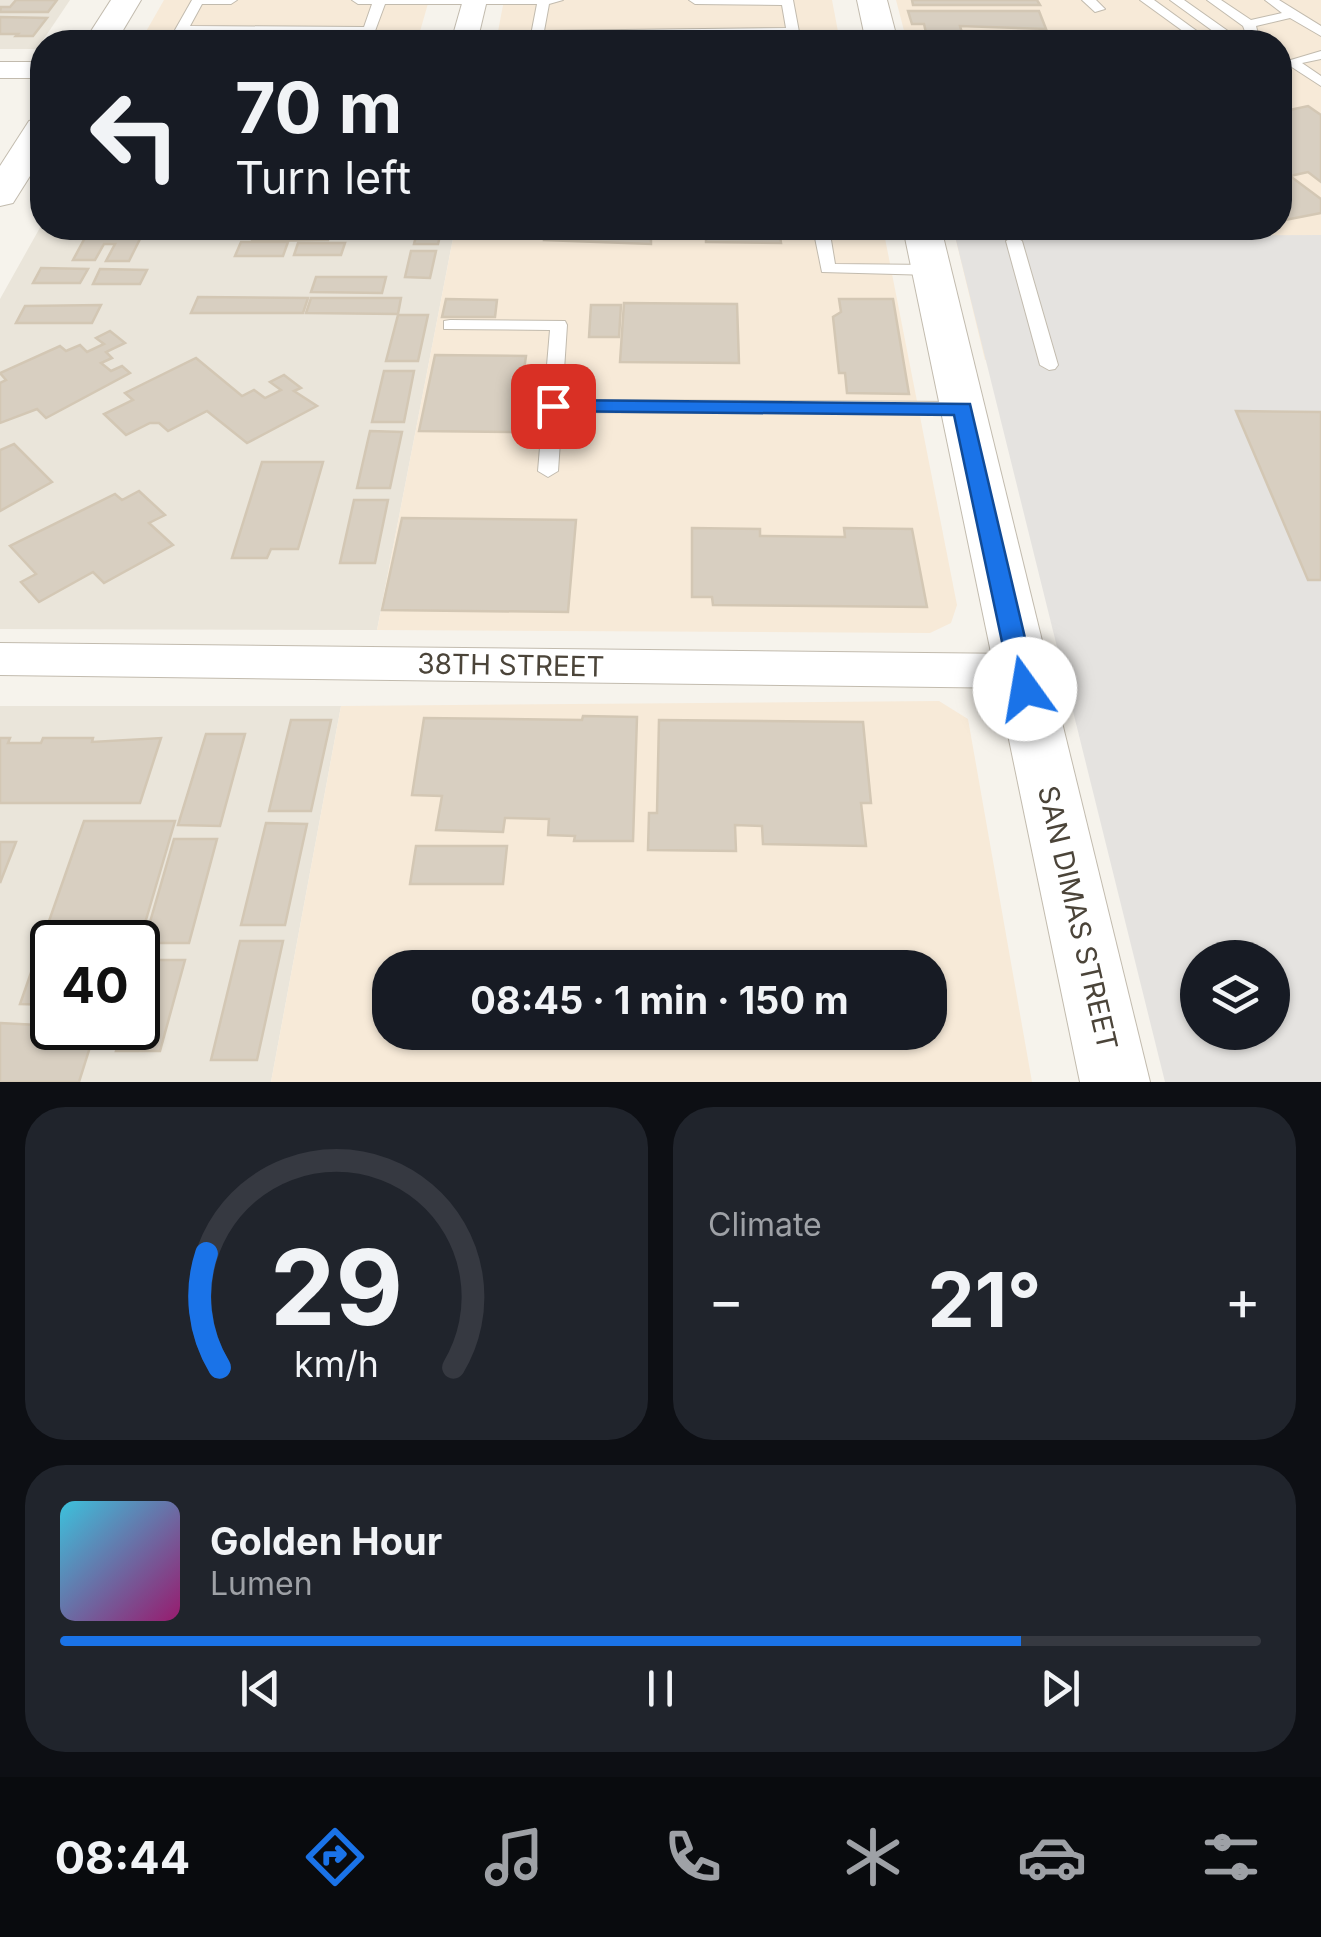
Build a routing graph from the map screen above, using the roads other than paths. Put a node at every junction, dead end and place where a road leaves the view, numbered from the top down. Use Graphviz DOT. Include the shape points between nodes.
graph roads {
  1 [pos="126,0"];
  2 [pos="198,0"];
  3 [pos="231,0"];
  4 [pos="358,0"];
  5 [pos="380,0"];
  6 [pos="475,0"];
  7 [pos="544,0"];
  8 [pos="556,0"];
  9 [pos="695,0"];
  10 [pos="872,0"];
  11 [pos="1146,0"];
  12 [pos="1176,0"];
  13 [pos="1213,0"];
  14 [pos="1271,0"];
  15 [pos="1292,14"];
  16 [pos="107,30"];
  17 [pos="181,30"];
  18 [pos="370,30"];
  19 [pos="467,30"];
  20 [pos="538,30"];
  21 [pos="793,30"];
  22 [pos="879,30"];
  23 [pos="1189,30"];
  24 [pos="1219,30"];
  25 [pos="1248,30"];
  26 [pos="1263,30"];
  27 [pos="1321,32"];
  28 [pos="1321,56"];
  29 [pos="1292,59"];
  30 [pos="1292,65"];
  31 [pos="0,70"];
  32 [pos="30,70"];
  33 [pos="1321,82"];
  34 [pos="30,148"];
  35 [pos="0,195"];
  36 [pos="823,240"];
  37 [pos="1014,242"];
  38 [pos="927,249"];
  39 [pos="450,325"];
  40 [pos="1050,364"];
  41 [pos="553,406"];
  42 [pos="963,408"];
  43 [pos="548,471"];
  44 [pos="0,659"];
  45 [pos="1021,671"];
  46 [pos="1115,1082"];
  1 -- 16 [label="street"];
  2 -- 3 [label="lane"];
  2 -- 17 [label="lane"];
  4 -- 5 [label="lane"];
  5 -- 6 [label="lane"];
  5 -- 18 [label="lane"];
  6 -- 7 [label="lane"];
  6 -- 19 [label="street"];
  7 -- 8 [label="lane"];
  7 -- 20 [label="lane"];
  9 -- 21 [label="lane" via="788,1"];
  10 -- 22 [label="street"];
  11 -- 23 [label="lane"];
  12 -- 24 [label="lane"];
  13 -- 25 [label="lane"];
  14 -- 15 [label="lane"];
  15 -- 26 [label="lane"];
  15 -- 27 [label="lane"];
  28 -- 29 [label="lane"];
  30 -- 33 [label="lane"];
  31 -- 32 [label="street"];
  34 -- 35 [label="street"];
  36 -- 38 [label="lane" via="828,269"];
  37 -- 40 [label="lane"];
  38 -- 42 [label="street, SAN DIMAS STREET"];
  39 -- 41 [label="lane" via="559,325"];
  41 -- 42 [label="lane"];
  41 -- 43 [label="lane"];
  42 -- 45 [label="street, SAN DIMAS STREET"];
  44 -- 45 [label="street, 38TH STREET"];
  45 -- 46 [label="street, SAN DIMAS STREET"];
}
